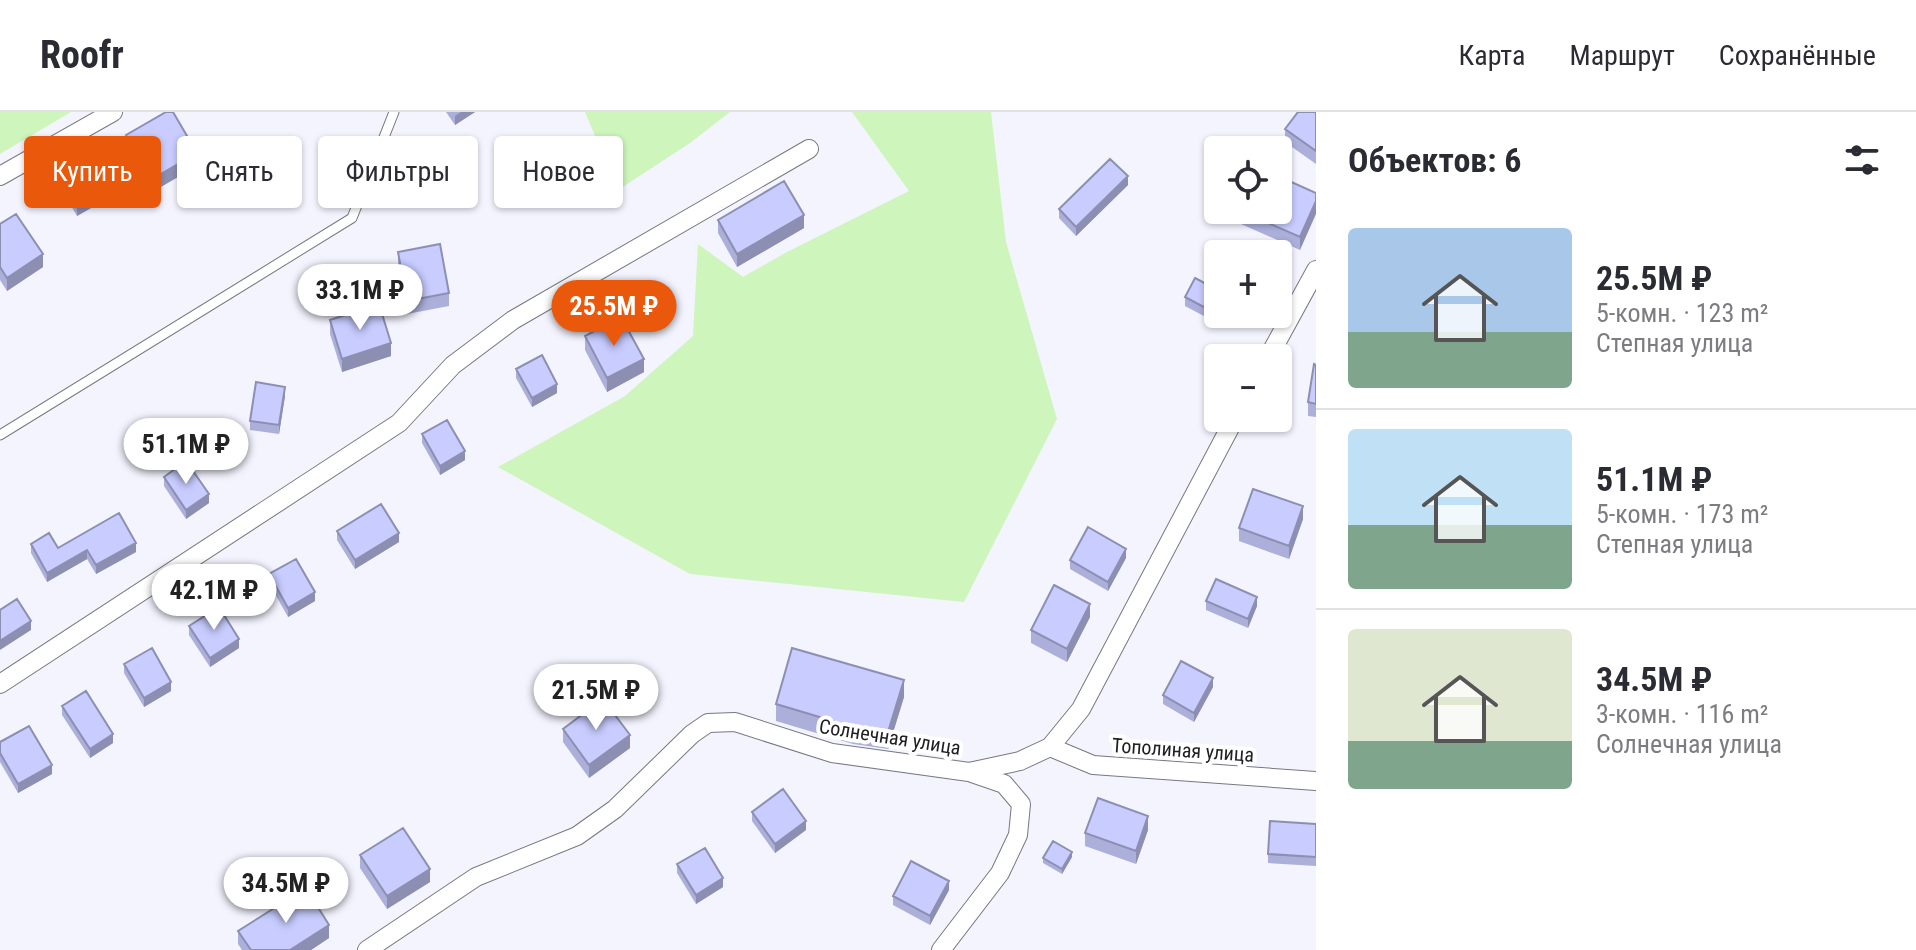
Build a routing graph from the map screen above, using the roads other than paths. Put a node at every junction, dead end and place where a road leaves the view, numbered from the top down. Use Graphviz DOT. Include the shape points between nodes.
graph roads {
  1 [pos="113,112"];
  2 [pos="394,112"];
  3 [pos="809,149"];
  4 [pos="0,176"];
  5 [pos="1316,270"];
  6 [pos="1276,344"];
  7 [pos="1228,432"];
  8 [pos="0,435"];
  9 [pos="0,684"];
  10 [pos="1050,747"];
  11 [pos="969,772"];
  12 [pos="1316,781"];
  13 [pos="367,950"];
  14 [pos="941,950"];
  1 -- 4 [label="street"];
  2 -- 8 [label="lane" via="352,218"];
  3 -- 9 [label="street" via="513,320 453,365 399,423"];
  5 -- 6 [label="street"];
  7 -- 10 [label="street, Солнечная улица" via="1081,709"];
  10 -- 11 [label="street, Солнечная улица" via="1020,761"];
  10 -- 12 [label="street, Тополиная улица" via="1093,765"];
  11 -- 13 [label="street, Солнечная улица" via="832,753 735,722 708,723 615,809 577,836 476,877"];
  11 -- 14 [label="street" via="1004,784 1021,804 1018,835 1000,873"];
}
